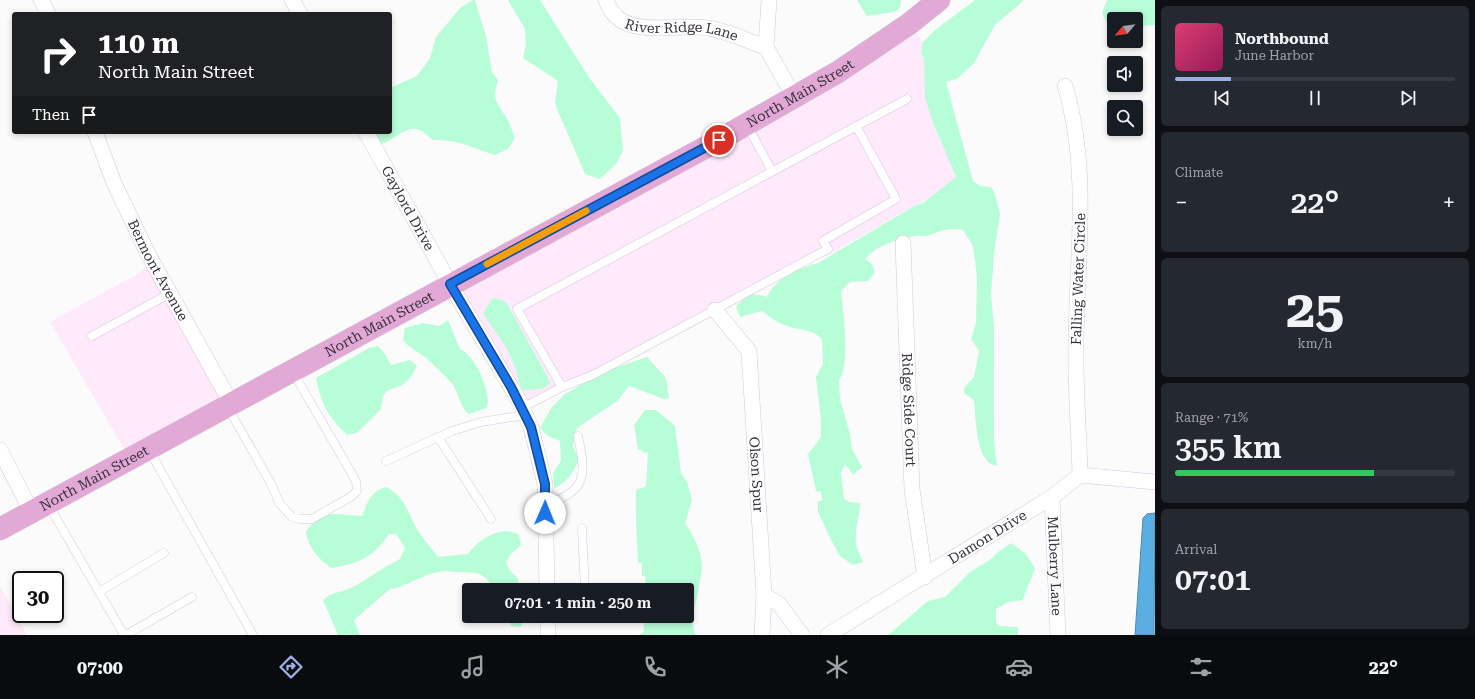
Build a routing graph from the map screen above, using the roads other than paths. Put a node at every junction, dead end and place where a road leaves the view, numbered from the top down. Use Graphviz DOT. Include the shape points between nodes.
graph roads {
  1 [pos="41,0"];
  2 [pos="292,0"];
  3 [pos="606,0"];
  4 [pos="769,0"];
  5 [pos="939,0"];
  6 [pos="47,12"];
  7 [pos="299,12"];
  8 [pos="766,47"];
  9 [pos="1065,86"];
  10 [pos="794,97"];
  11 [pos="907,99"];
  12 [pos="746,124"];
  13 [pos="856,126"];
  14 [pos="96,134"];
  15 [pos="367,134"];
  16 [pos="772,171"];
  17 [pos="903,243"];
  18 [pos="450,284"];
  19 [pos="169,294"];
  20 [pos="715,310"];
  21 [pos="92,336"];
  22 [pos="291,370"];
  23 [pos="562,387"];
  24 [pos="229,404"];
  25 [pos="523,411"];
  26 [pos="578,436"];
  27 [pos="438,437"];
  28 [pos="0,450"];
  29 [pos="148,450"];
  30 [pos="386,461"];
  31 [pos="1080,474"];
  32 [pos="1155,482"];
  33 [pos="1052,497"];
  34 [pos="545,505"];
  35 [pos="39,507"];
  36 [pos="491,519"];
  37 [pos="582,528"];
  38 [pos="0,529"];
  39 [pos="164,553"];
  40 [pos="925,577"];
  41 [pos="547,583"];
  42 [pos="585,583"];
  43 [pos="99,592"];
  44 [pos="764,595"];
  45 [pos="192,597"];
  46 [pos="548,623"];
  47 [pos="125,635"];
  48 [pos="253,635"];
  49 [pos="548,635"];
  50 [pos="762,635"];
  51 [pos="802,635"];
  52 [pos="828,635"];
  53 [pos="1058,635"];
  1 -- 6 [label="street"];
  2 -- 7 [label="street"];
  3 -- 8 [label="street, River Ridge Lane" via="619,19 628,24 650,28 710,28"];
  4 -- 8 [label="street"];
  5 -- 10 [label="main road, North Main Street" via="843,69"];
  8 -- 10 [label="street"];
  9 -- 31 [label="street, Falling Water Circle" via="1076,141 1081,194 1076,342"];
  10 -- 12 [label="main road, North Main Street"];
  11 -- 13 [label="lane"];
  12 -- 16 [label="lane"];
  12 -- 18 [label="main road, North Main Street"];
  13 -- 16 [label="lane"];
  13 -- 20 [label="lane" via="896,200 824,241 828,250"];
  14 -- 19 [label="street, Bermont Avenue" via="114,183"];
  15 -- 18 [label="street, Gaylord Drive"];
  16 -- 23 [label="lane" via="517,309"];
  17 -- 40 [label="street, Ridge Side Court" via="912,489"];
  18 -- 22 [label="main road, North Main Street"];
  18 -- 25 [label="street, Gaylord Drive"];
  19 -- 21 [label="lane"];
  19 -- 24 [label="street, Bermont Avenue"];
  20 -- 23 [label="lane" via="593,375"];
  20 -- 44 [label="street, Olson Spur" via="749,351"];
  22 -- 24 [label="main road, North Main Street"];
  22 -- 24 [label="lane" via="356,481 357,491 352,496 312,519 292,517 280,504"];
  23 -- 25 [label="lane"];
  24 -- 29 [label="main road, North Main Street"];
  25 -- 27 [label="lane"];
  25 -- 34 [label="street, Gaylord Drive" via="531,427 545,484"];
  26 -- 34 [label="lane" via="583,461 582,476 578,485 565,498"];
  27 -- 30 [label="lane"];
  27 -- 36 [label="lane"];
  28 -- 35 [label="street"];
  29 -- 35 [label="main road, North Main Street"];
  29 -- 48 [label="lane"];
  31 -- 32 [label="street"];
  31 -- 33 [label="street, Damon Drive"];
  33 -- 40 [label="street, Damon Drive"];
  33 -- 53 [label="street, Mulberry Lane"];
  34 -- 41 [label="street, Gaylord Drive"];
  35 -- 38 [label="main road, North Main Street"];
  35 -- 43 [label="lane"];
  37 -- 42 [label="lane"];
  39 -- 43 [label="lane"];
  40 -- 52 [label="street, Damon Drive"];
  43 -- 47 [label="lane"];
  44 -- 50 [label="street, Olson Spur"];
  44 -- 51 [label="street" via="779,604"];
  45 -- 47 [label="lane"];
  46 -- 49 [label="street"];
}
